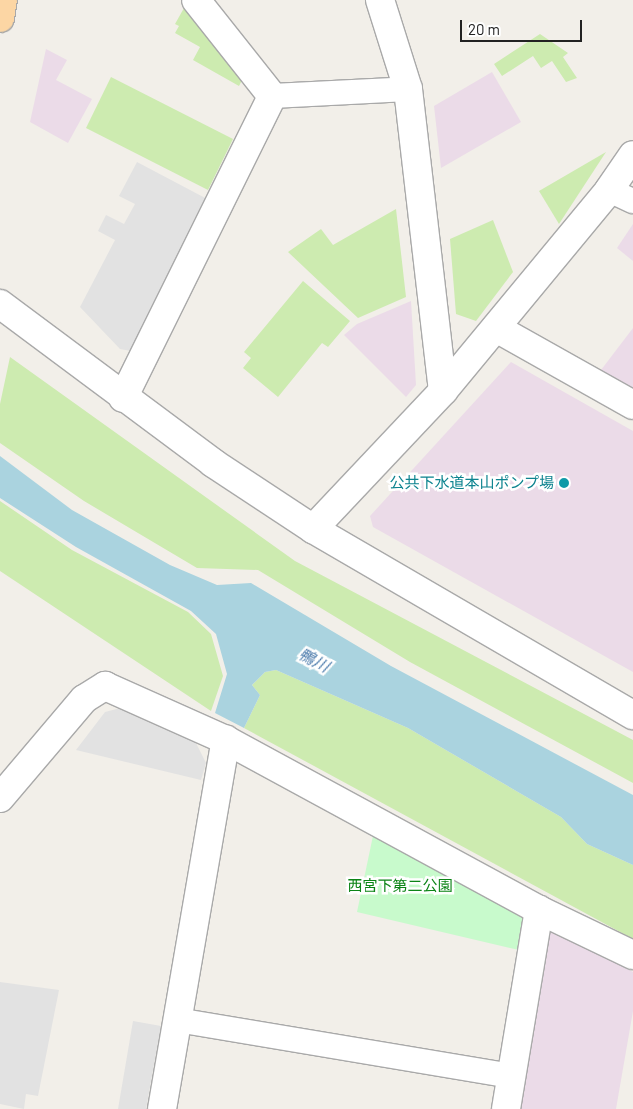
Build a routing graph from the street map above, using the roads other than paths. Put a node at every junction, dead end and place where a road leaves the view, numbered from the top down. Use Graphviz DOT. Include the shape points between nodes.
graph roads {
  1 [pos="3,0"];
  2 [pos="196,0"];
  3 [pos="380,0"];
  4 [pos="0,18"];
  5 [pos="408,89"];
  6 [pos="272,96"];
  7 [pos="633,155"];
  8 [pos="621,196"];
  9 [pos="0,304"];
  10 [pos="496,328"];
  11 [pos="443,391"];
  12 [pos="123,398"];
  13 [pos="633,405"];
  14 [pos="313,529"];
  15 [pos="633,715"];
  16 [pos="226,740"];
  17 [pos="0,798"];
  18 [pos="539,910"];
  19 [pos="633,955"];
  20 [pos="177,1020"];
  21 [pos="512,1076"];
  22 [pos="162,1109"];
  23 [pos="506,1109"];
  1 -- 4 [label="main road"];
  2 -- 6 [label="street"];
  3 -- 5 [label="street"];
  5 -- 6 [label="lane"];
  5 -- 11 [label="street"];
  6 -- 12 [label="street"];
  7 -- 8 [label="street"];
  8 -- 10 [label="street"];
  9 -- 12 [label="street"];
  10 -- 11 [label="street"];
  10 -- 13 [label="street"];
  11 -- 14 [label="street"];
  12 -- 14 [label="street"];
  14 -- 15 [label="street"];
  16 -- 17 [label="street" via="105,686 84,699"];
  16 -- 18 [label="street"];
  16 -- 20 [label="street"];
  18 -- 19 [label="street"];
  18 -- 21 [label="street"];
  20 -- 21 [label="lane"];
  20 -- 22 [label="street"];
  21 -- 23 [label="street"];
}
